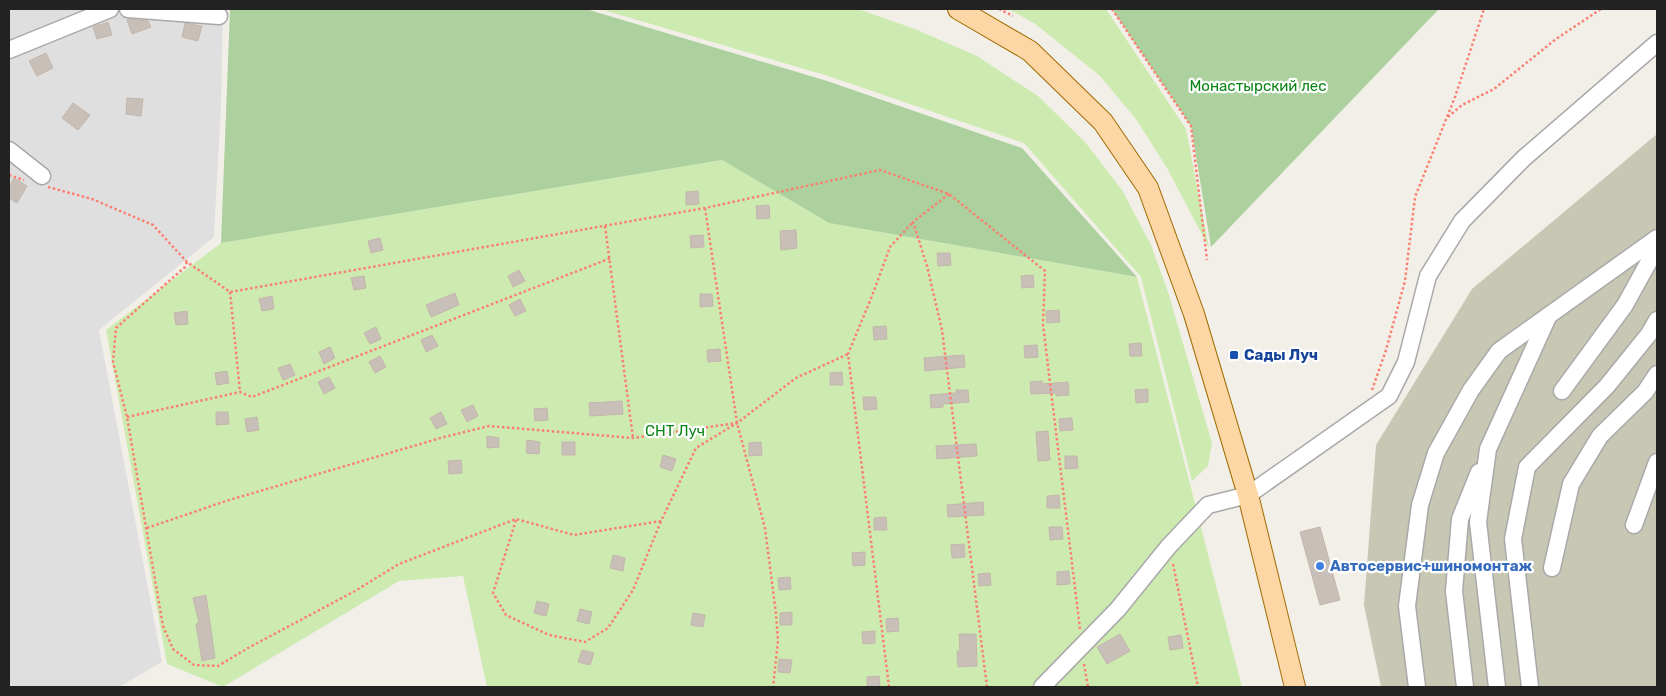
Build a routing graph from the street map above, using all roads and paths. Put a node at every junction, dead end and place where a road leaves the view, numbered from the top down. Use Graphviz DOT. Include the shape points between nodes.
graph roads {
  1 [pos="110,9"];
  2 [pos="128,9"];
  3 [pos="958,9"];
  4 [pos="999,9"];
  5 [pos="1112,9"];
  6 [pos="1484,9"];
  7 [pos="1601,9"];
  8 [pos="219,16"];
  9 [pos="1012,16"];
  10 [pos="1657,43"];
  11 [pos="9,50"];
  12 [pos="1447,118"];
  13 [pos="9,150"];
  14 [pos="9,175"];
  15 [pos="39,181"];
  16 [pos="949,194"];
  17 [pos="705,208"];
  18 [pos="913,222"];
  19 [pos="605,226"];
  20 [pos="1657,238"];
  21 [pos="1657,247"];
  22 [pos="611,258"];
  23 [pos="1208,260"];
  24 [pos="187,262"];
  25 [pos="230,292"];
  26 [pos="1548,317"];
  27 [pos="1657,320"];
  28 [pos="848,354"];
  29 [pos="1657,374"];
  30 [pos="1562,391"];
  31 [pos="240,392"];
  32 [pos="127,417"];
  33 [pos="1359,417"];
  34 [pos="737,423"];
  35 [pos="633,438"];
  36 [pos="1488,449"];
  37 [pos="1657,462"];
  38 [pos="1248,495"];
  39 [pos="516,520"];
  40 [pos="661,521"];
  41 [pos="1634,525"];
  42 [pos="147,528"];
  43 [pos="1169,546"];
  44 [pos="1552,568"];
  45 [pos="1082,647"];
  46 [pos="773,687"];
  47 [pos="889,687"];
  48 [pos="987,687"];
  49 [pos="1042,687"];
  50 [pos="1088,687"];
  51 [pos="1198,687"];
  52 [pos="1295,687"];
  53 [pos="1417,687"];
  54 [pos="1464,687"];
  55 [pos="1497,687"];
  56 [pos="1530,687"];
  1 -- 11 [label="street"];
  2 -- 8 [label="street"];
  3 -- 38 [label="main road" via="1030,51 1103,122 1148,188 1194,314"];
  4 -- 9 [label="path"];
  5 -- 23 [label="path" via="1191,126"];
  6 -- 12 [label="path"];
  7 -- 12 [label="path" via="1556,39 1494,89 1462,105"];
  10 -- 33 [label="street" via="1524,158 1462,221 1428,276 1406,362 1389,396"];
  12 -- 33 [label="path" via="1415,197 1405,281 1370,398"];
  13 -- 15 [label="street"];
  14 -- 15 [label="path"];
  15 -- 24 [label="path" via="153,224"];
  16 -- 17 [label="path" via="880,170"];
  16 -- 18 [label="path"];
  16 -- 45 [label="path" via="1046,271 1043,325"];
  17 -- 19 [label="path"];
  17 -- 34 [label="path"];
  18 -- 28 [label="path" via="890,247"];
  18 -- 48 [label="path" via="942,330"];
  19 -- 22 [label="path"];
  19 -- 25 [label="path"];
  20 -- 26 [label="street"];
  21 -- 30 [label="street" via="1625,305"];
  22 -- 31 [label="path" via="252,397"];
  22 -- 35 [label="path"];
  24 -- 25 [label="path"];
  24 -- 32 [label="path" via="116,328 113,362"];
  25 -- 31 [label="path"];
  26 -- 36 [label="street"];
  26 -- 53 [label="street" via="1499,351 1471,390 1436,453 1420,505 1407,606"];
  27 -- 56 [label="street" via="1607,386 1527,466 1513,539"];
  28 -- 34 [label="path" via="796,378"];
  28 -- 47 [label="path"];
  29 -- 44 [label="street" via="1645,392 1600,436 1571,484"];
  31 -- 32 [label="path"];
  32 -- 42 [label="path"];
  33 -- 38 [label="street"];
  34 -- 35 [label="path"];
  34 -- 40 [label="path" via="696,448"];
  34 -- 46 [label="path" via="766,537 778,641"];
  35 -- 42 [label="path" via="488,426 235,498"];
  36 -- 54 [label="street" via="1460,520 1454,591"];
  36 -- 55 [label="street" via="1478,522"];
  37 -- 41 [label="street"];
  38 -- 43 [label="street" via="1208,504"];
  38 -- 52 [label="main road"];
  39 -- 40 [label="path" via="574,535"];
  39 -- 40 [label="path" via="493,593 506,615 549,635 585,642 608,628 634,590"];
  39 -- 42 [label="path" via="399,564 218,666 194,665 173,648 164,626"];
  43 -- 45 [label="street"];
  43 -- 51 [label="path"];
  45 -- 49 [label="street"];
  45 -- 50 [label="path"];
}
